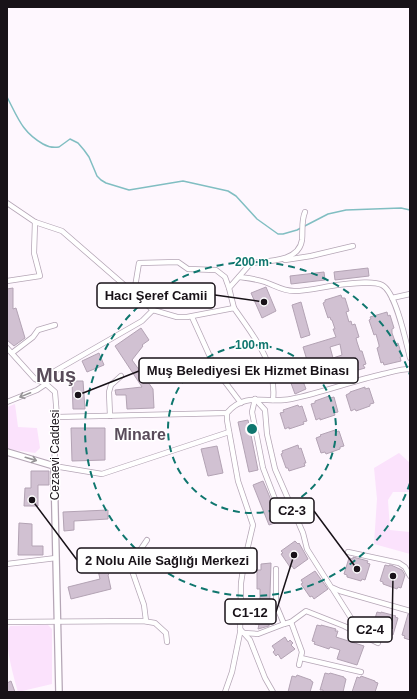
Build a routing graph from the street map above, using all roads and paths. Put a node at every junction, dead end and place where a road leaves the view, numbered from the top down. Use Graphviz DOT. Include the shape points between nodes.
graph roads {
  1 [pos="7,203"];
  2 [pos="304,214"];
  3 [pos="35,222"];
  4 [pos="353,246"];
  5 [pos="276,260"];
  6 [pos="238,276"];
  7 [pos="7,281"];
  8 [pos="230,288"];
  9 [pos="134,294"];
  10 [pos="410,294"];
  11 [pos="392,298"];
  12 [pos="234,308"];
  13 [pos="153,310"];
  14 [pos="192,317"];
  15 [pos="55,324"];
  16 [pos="7,348"];
  17 [pos="12,353"];
  18 [pos="410,359"];
  19 [pos="409,368"];
  20 [pos="121,376"];
  21 [pos="46,384"];
  22 [pos="255,399"];
  23 [pos="274,400"];
  24 [pos="7,402"];
  25 [pos="241,403"];
  26 [pos="227,413"];
  27 [pos="110,416"];
  28 [pos="57,417"];
  29 [pos="229,432"];
  30 [pos="7,452"];
  31 [pos="54,466"];
  32 [pos="280,512"];
  33 [pos="147,540"];
  34 [pos="348,552"];
  35 [pos="56,558"];
  36 [pos="7,564"];
  37 [pos="276,569"];
  38 [pos="410,576"];
  39 [pos="331,586"];
  40 [pos="410,612"];
  41 [pos="146,621"];
  42 [pos="7,622"];
  43 [pos="57,622"];
  44 [pos="291,622"];
  45 [pos="284,624"];
  46 [pos="344,626"];
  47 [pos="239,628"];
  48 [pos="244,633"];
  49 [pos="167,642"];
  50 [pos="378,643"];
  51 [pos="301,658"];
  52 [pos="299,665"];
  53 [pos="361,672"];
  54 [pos="59,692"];
  55 [pos="225,692"];
  56 [pos="273,692"];
  1 -- 3 [label="street"];
  2 -- 5 [label="street" via="302,240 298,250 288,257"];
  3 -- 7 [label="street" via="34,253 40,276"];
  3 -- 9 [label="street" via="62,231"];
  4 -- 5 [label="street" via="312,256"];
  5 -- 6 [label="street" via="251,263"];
  6 -- 8 [label="street"];
  6 -- 11 [label="street" via="283,290 295,291 374,283 383,286"];
  8 -- 9 [label="street" via="225,277 216,270 188,269 178,262 139,263"];
  8 -- 12 [label="street"];
  9 -- 13 [label="street"];
  10 -- 11 [label="street"];
  11 -- 18 [label="street"];
  12 -- 14 [label="street"];
  12 -- 23 [label="street" via="264,352"];
  13 -- 14 [label="street" via="177,317"];
  13 -- 21 [label="street" via="142,321 55,371"];
  14 -- 25 [label="street" via="216,370"];
  15 -- 17 [label="street" via="38,330"];
  16 -- 17 [label="street"];
  17 -- 21 [label="street" via="35,379"];
  18 -- 19 [label="street"];
  19 -- 23 [label="street" via="307,396 284,401"];
  20 -- 27 [label="street" via="111,385 109,392"];
  21 -- 24 [label="street, one-way"];
  21 -- 28 [label="street, Cezaevi Caddesi" via="55,392"];
  22 -- 23 [label="street"];
  22 -- 25 [label="street"];
  22 -- 32 [label="street" via="252,412 263,468"];
  22 -- 39 [label="street" via="265,410 267,434 275,469 303,533 307,549"];
  25 -- 26 [label="street"];
  26 -- 27 [label="street"];
  26 -- 29 [label="street"];
  27 -- 28 [label="street"];
  28 -- 31 [label="street, Cezaevi Caddesi"];
  29 -- 31 [label="street" via="102,474"];
  29 -- 47 [label="street" via="238,481 253,525 241,583"];
  30 -- 31 [label="street, one-way"];
  31 -- 35 [label="street, Cezaevi Caddesi"];
  33 -- 41 [label="street" via="130,565 144,605"];
  34 -- 38 [label="street" via="399,563"];
  35 -- 36 [label="street"];
  35 -- 43 [label="street, Cezaevi Caddesi"];
  37 -- 45 [label="street" via="276,605"];
  39 -- 40 [label="street"];
  39 -- 46 [label="street" via="351,618 353,627"];
  41 -- 43 [label="street"];
  41 -- 49 [label="street" via="155,623 166,633"];
  42 -- 43 [label="street"];
  43 -- 54 [label="street, Cezaevi Caddesi"];
  44 -- 45 [label="street"];
  44 -- 46 [label="street" via="306,611"];
  44 -- 51 [label="street" via="302,652"];
  45 -- 48 [label="street" via="258,634"];
  46 -- 50 [label="street"];
  47 -- 48 [label="street"];
  47 -- 55 [label="street" via="232,672"];
  48 -- 56 [label="street" via="250,640"];
  51 -- 52 [label="street"];
  51 -- 53 [label="street"];
}
